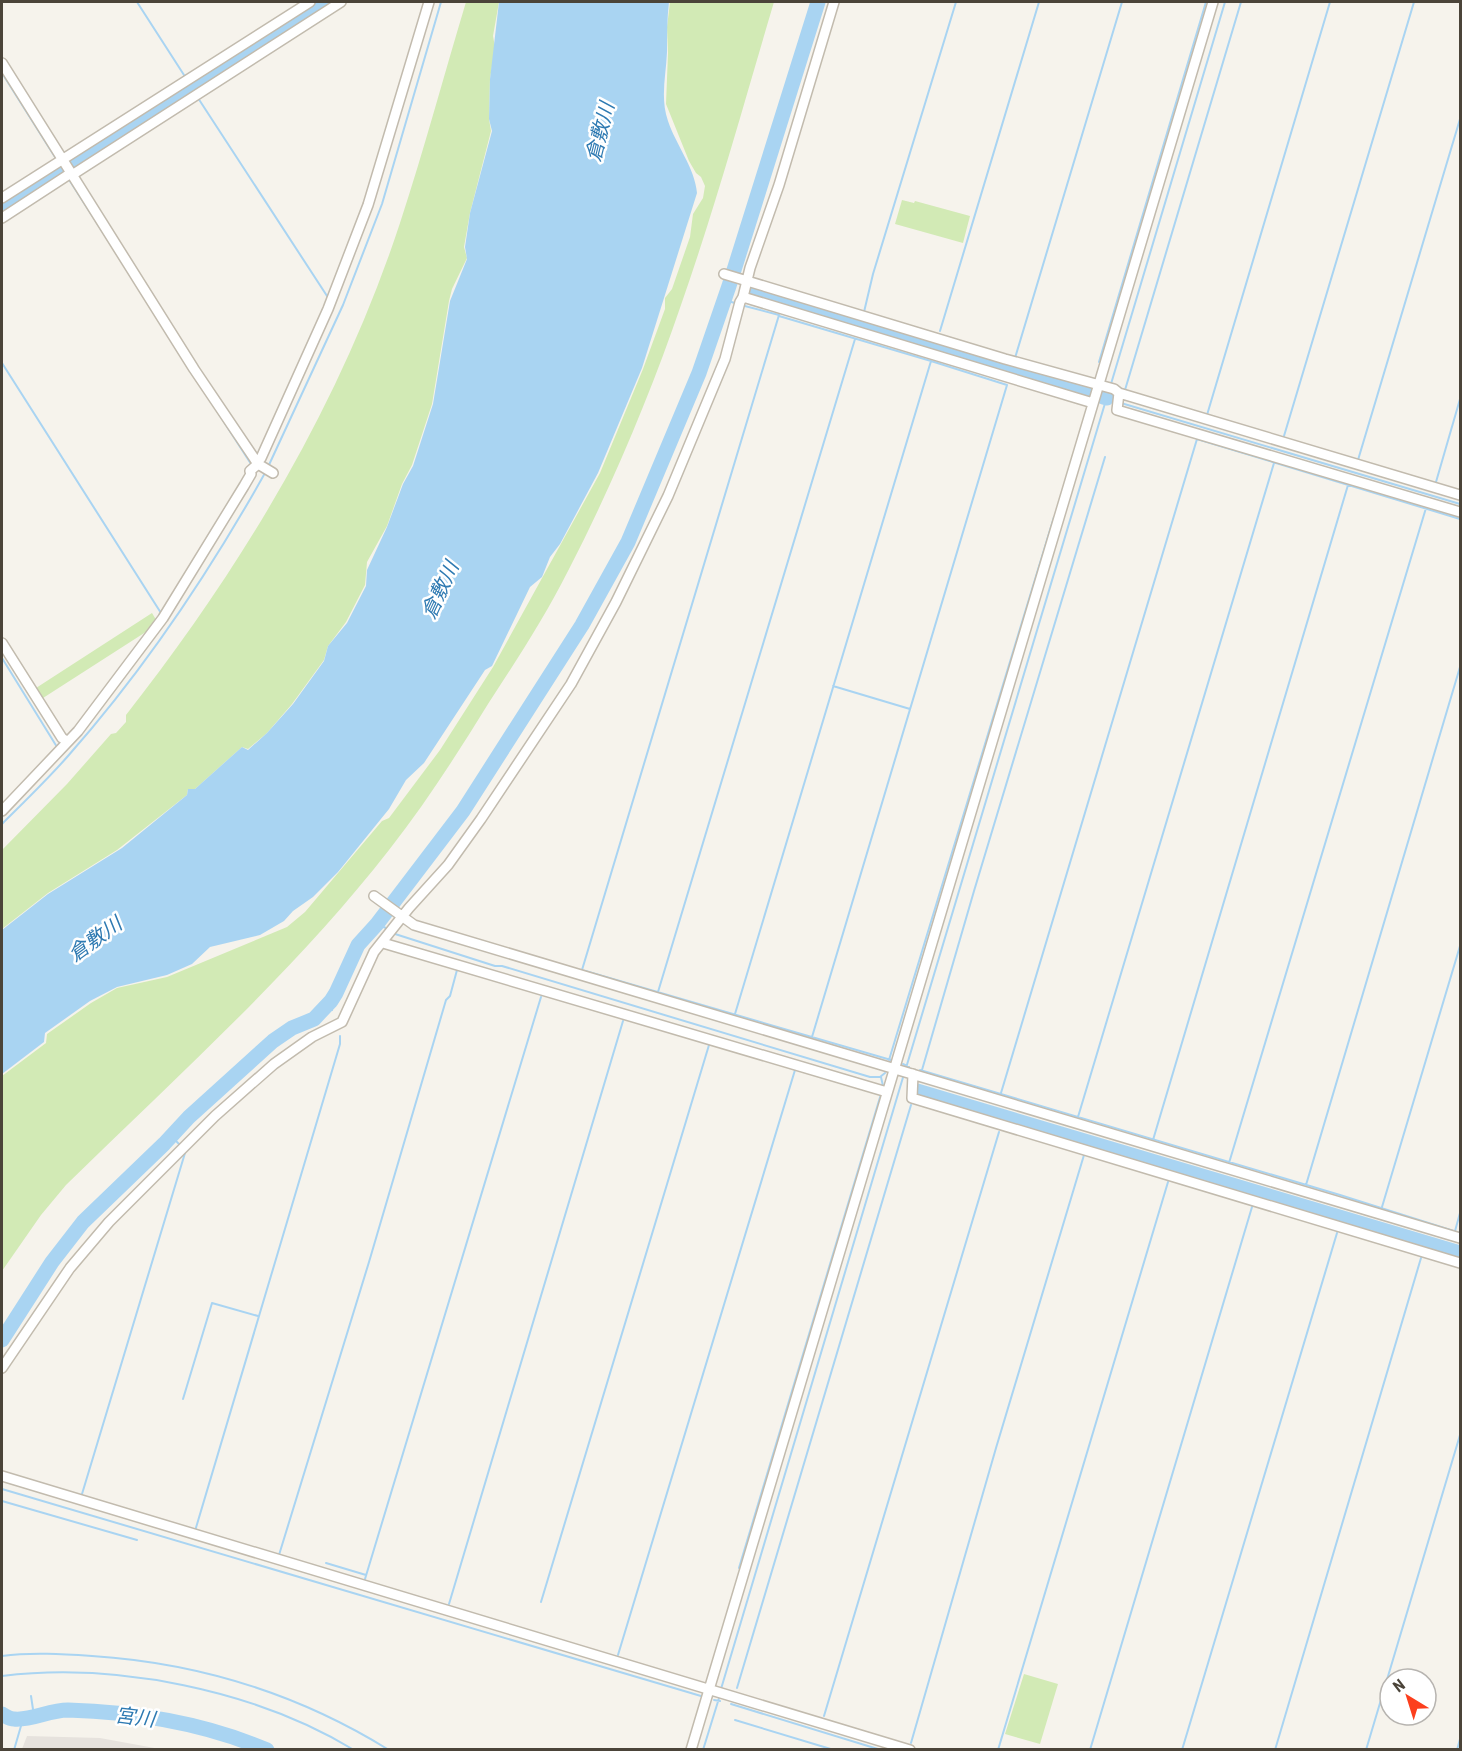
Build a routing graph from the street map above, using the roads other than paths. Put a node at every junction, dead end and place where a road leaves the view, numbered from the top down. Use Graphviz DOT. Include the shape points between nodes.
graph roads {
  1 [pos="310,2"];
  2 [pos="429,2"];
  3 [pos="834,2"];
  4 [pos="1213,2"];
  5 [pos="334,4"];
  6 [pos="2,63"];
  7 [pos="197,85"];
  8 [pos="68,171"];
  9 [pos="2,198"];
  10 [pos="2,218"];
  11 [pos="724,274"];
  12 [pos="743,280"];
  13 [pos="740,302"];
  14 [pos="1109,388"];
  15 [pos="1093,403"];
  16 [pos="261,468"];
  17 [pos="1461,495"];
  18 [pos="1461,512"];
  19 [pos="2,642"];
  20 [pos="63,748"];
  21 [pos="2,811"];
  22 [pos="378,898"];
  23 [pos="401,916"];
  24 [pos="388,936"];
  25 [pos="904,1071"];
  26 [pos="887,1092"];
  27 [pos="1461,1238"];
  28 [pos="1461,1263"];
  29 [pos="2,1368"];
  30 [pos="2,1476"];
  31 [pos="717,1690"];
  32 [pos="691,1749"];
  33 [pos="910,1749"];
  1 -- 7 [label="street"];
  2 -- 16 [label="street" via="364,214 328,309 261,458"];
  3 -- 12 [label="street" via="779,185"];
  4 -- 14 [label="street"];
  5 -- 7 [label="street"];
  6 -- 8 [label="street"];
  7 -- 8 [label="street"];
  7 -- 8 [label="street"];
  8 -- 9 [label="street"];
  8 -- 10 [label="street"];
  8 -- 16 [label="street"];
  11 -- 12 [label="street"];
  12 -- 13 [label="street"];
  12 -- 14 [label="street"];
  13 -- 15 [label="street"];
  13 -- 23 [label="street" via="715,385 668,495 605,623 571,684 481,819 448,865"];
  14 -- 15 [label="street"];
  14 -- 17 [label="street"];
  14 -- 18 [label="street" via="1117,410"];
  15 -- 25 [label="street"];
  16 -- 20 [label="street" via="244,486 165,616"];
  19 -- 20 [label="street" via="62,738"];
  20 -- 21 [label="street"];
  22 -- 23 [label="street"];
  23 -- 24 [label="street"];
  23 -- 25 [label="street" via="414,925"];
  24 -- 26 [label="street"];
  24 -- 29 [label="street" via="374,952 342,1022 312,1037 274,1064 215,1116 109,1222 70,1268"];
  25 -- 26 [label="street"];
  25 -- 27 [label="street"];
  25 -- 28 [label="street" via="912,1098"];
  26 -- 31 [label="street"];
  30 -- 31 [label="street"];
  31 -- 32 [label="street"];
  31 -- 33 [label="street"];
}
